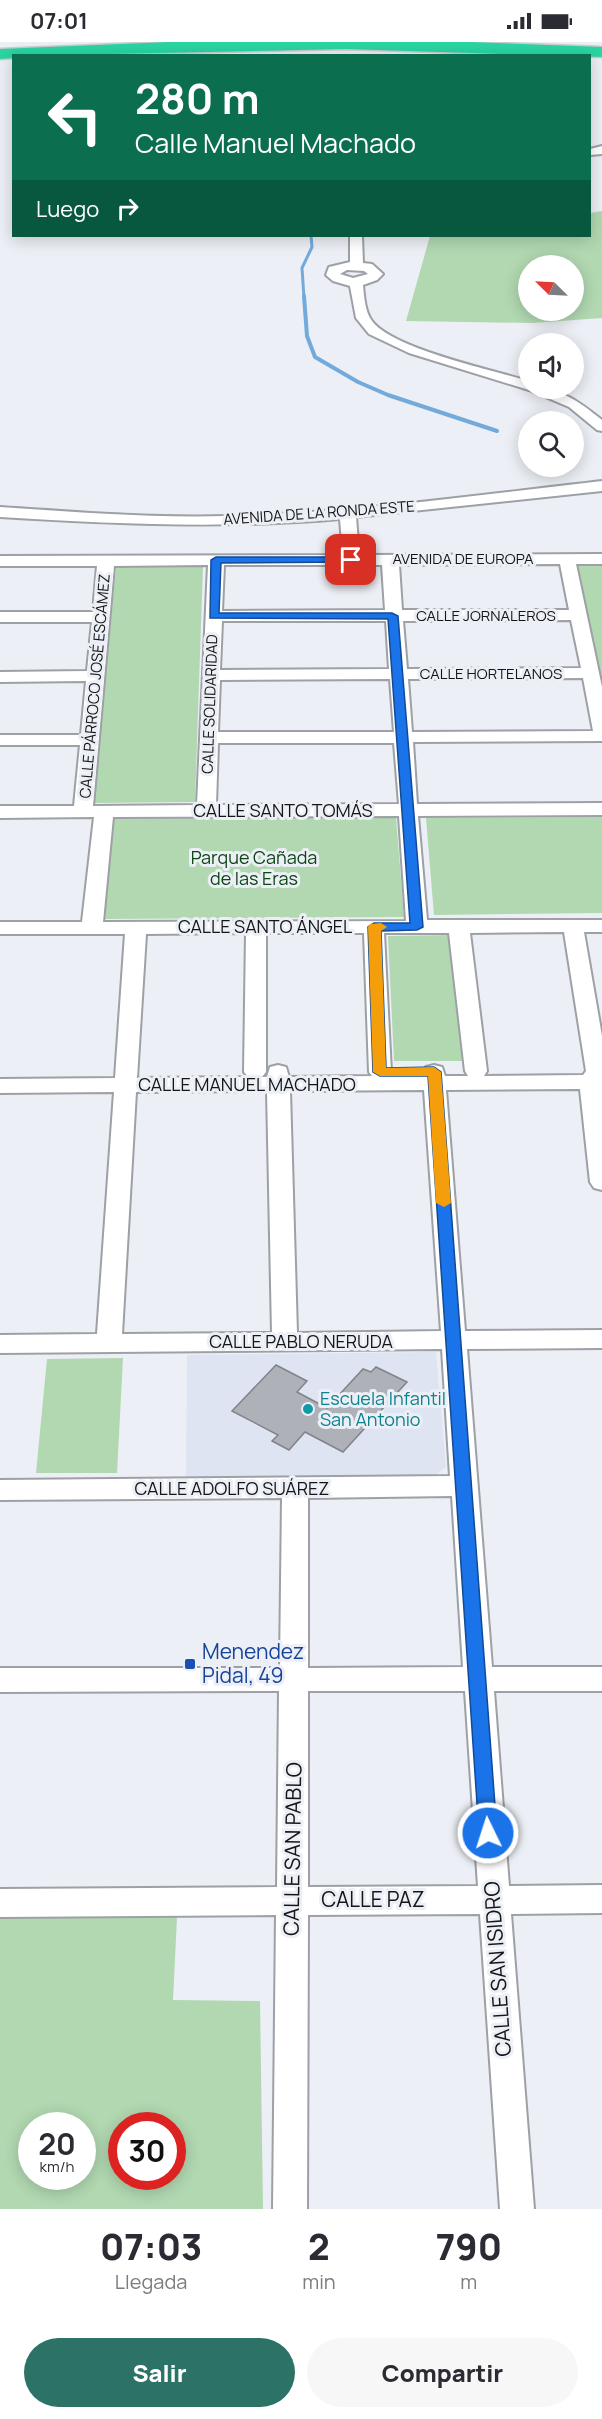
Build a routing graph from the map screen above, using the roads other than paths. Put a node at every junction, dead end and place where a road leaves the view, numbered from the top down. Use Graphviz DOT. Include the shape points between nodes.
graph roads {
  1 [pos="602,52"];
  2 [pos="0,54"];
  3 [pos="199,54"];
  4 [pos="307,54"];
  5 [pos="356,237"];
  6 [pos="357,265"];
  7 [pos="356,282"];
  8 [pos="518,383"];
  9 [pos="562,399"];
  10 [pos="602,427"];
  11 [pos="602,486"];
  12 [pos="0,512"];
  13 [pos="348,513"];
  14 [pos="567,559"];
  15 [pos="602,559"];
  16 [pos="216,560"];
  17 [pos="351,560"];
  18 [pos="390,560"];
  19 [pos="0,561"];
  20 [pos="106,561"];
  21 [pos="579,615"];
  22 [pos="214,616"];
  23 [pos="392,616"];
  24 [pos="0,617"];
  25 [pos="101,617"];
  26 [pos="590,673"];
  27 [pos="398,674"];
  28 [pos="212,675"];
  29 [pos="96,676"];
  30 [pos="0,677"];
  31 [pos="602,730"];
  32 [pos="602,736"];
  33 [pos="402,737"];
  34 [pos="209,738"];
  35 [pos="0,740"];
  36 [pos="90,740"];
  37 [pos="602,809"];
  38 [pos="407,810"];
  39 [pos="206,811"];
  40 [pos="0,812"];
  41 [pos="83,812"];
  42 [pos="104,812"];
  43 [pos="573,926"];
  44 [pos="602,926"];
  45 [pos="92,927"];
  46 [pos="136,927"];
  47 [pos="256,927"];
  48 [pos="374,927"];
  49 [pos="417,927"];
  50 [pos="459,927"];
  51 [pos="0,928"];
  52 [pos="476,1071"];
  53 [pos="380,1072"];
  54 [pos="0,1074"];
  55 [pos="270,1076"];
  56 [pos="435,1077"];
  57 [pos="598,1077"];
  58 [pos="128,1079"];
  59 [pos="0,1086"];
  60 [pos="602,1182"];
  61 [pos="602,1339"];
  62 [pos="453,1340"];
  63 [pos="285,1342"];
  64 [pos="109,1343"];
  65 [pos="0,1344"];
  66 [pos="464,1486"];
  67 [pos="295,1488"];
  68 [pos="0,1490"];
  69 [pos="477,1679"];
  70 [pos="602,1679"];
  71 [pos="0,1680"];
  72 [pos="294,1680"];
  73 [pos="493,1899"];
  74 [pos="602,1899"];
  75 [pos="292,1901"];
  76 [pos="0,1903"];
  77 [pos="290,2209"];
  78 [pos="517,2209"];
  1 -- 2 [label="highway" via="310,44"];
  3 -- 4 [label="highway"];
  5 -- 6 [label="street"];
  6 -- 7 [label="street" via="371,268 376,274"];
  6 -- 7 [label="street" via="333,272 339,279"];
  7 -- 8 [label="street" via="365,323 381,337"];
  9 -- 10 [label="street"];
  11 -- 13 [label="street, AVENIDA DE LA RONDA ESTE"];
  12 -- 13 [label="street, AVENIDA DE LA RONDA ESTE" via="214,521"];
  13 -- 17 [label="street"];
  14 -- 15 [label="street, AVENIDA DE EUROPA"];
  14 -- 18 [label="street, AVENIDA DE EUROPA"];
  14 -- 21 [label="street"];
  16 -- 17 [label="street, AVENIDA DE EUROPA"];
  16 -- 20 [label="street, AVENIDA DE EUROPA"];
  16 -- 22 [label="street, CALLE SOLIDARIDAD"];
  17 -- 18 [label="street, AVENIDA DE EUROPA"];
  18 -- 23 [label="street"];
  19 -- 20 [label="street, AVENIDA DE EUROPA"];
  20 -- 25 [label="street, CALLE PÁRROCO JOSÉ ESCÁMEZ"];
  21 -- 23 [label="street, CALLE JORNALEROS"];
  21 -- 26 [label="street"];
  22 -- 23 [label="street, CALLE JORNALEROS"];
  22 -- 28 [label="street, CALLE SOLIDARIDAD"];
  23 -- 27 [label="street"];
  24 -- 25 [label="street"];
  25 -- 29 [label="street, CALLE PÁRROCO JOSÉ ESCÁMEZ"];
  26 -- 27 [label="street, CALLE HORTELANOS"];
  26 -- 31 [label="street"];
  27 -- 28 [label="street, CALLE HORTELANOS"];
  27 -- 33 [label="street"];
  28 -- 34 [label="street, CALLE SOLIDARIDAD"];
  29 -- 30 [label="street"];
  29 -- 36 [label="street, CALLE PÁRROCO JOSÉ ESCÁMEZ"];
  32 -- 33 [label="street"];
  33 -- 34 [label="street"];
  33 -- 38 [label="street"];
  34 -- 39 [label="street, CALLE SOLIDARIDAD"];
  35 -- 36 [label="street"];
  36 -- 41 [label="street, CALLE PÁRROCO JOSÉ ESCÁMEZ"];
  37 -- 38 [label="street, CALLE SANTO TOMÁS"];
  38 -- 39 [label="street, CALLE SANTO TOMÁS"];
  38 -- 49 [label="street"];
  39 -- 42 [label="street, CALLE SANTO TOMÁS"];
  40 -- 41 [label="street, CALLE SANTO TOMÁS"];
  41 -- 42 [label="street, CALLE SANTO TOMÁS"];
  42 -- 45 [label="street"];
  43 -- 44 [label="street, CALLE SANTO ÁNGEL"];
  43 -- 50 [label="street, CALLE SANTO ÁNGEL"];
  43 -- 57 [label="street"];
  45 -- 46 [label="street, CALLE SANTO ÁNGEL"];
  45 -- 51 [label="street, CALLE SANTO ÁNGEL"];
  46 -- 47 [label="street, CALLE SANTO ÁNGEL"];
  46 -- 58 [label="street"];
  47 -- 48 [label="street, CALLE SANTO ÁNGEL"];
  47 -- 55 [label="street"];
  48 -- 49 [label="street, CALLE SANTO ÁNGEL"];
  48 -- 53 [label="street"];
  49 -- 50 [label="street, CALLE SANTO ÁNGEL"];
  50 -- 52 [label="street"];
  52 -- 56 [label="street, CALLE MANUEL MACHADO"];
  52 -- 57 [label="street, CALLE MANUEL MACHADO"];
  53 -- 55 [label="street, CALLE MANUEL MACHADO"];
  53 -- 56 [label="street, CALLE MANUEL MACHADO"];
  54 -- 58 [label="street, CALLE MANUEL MACHADO"];
  55 -- 56 [label="street, CALLE MANUEL MACHADO"];
  55 -- 58 [label="street, CALLE MANUEL MACHADO"];
  55 -- 63 [label="street"];
  56 -- 57 [label="street, CALLE MANUEL MACHADO"];
  56 -- 62 [label="street, CALLE SAN ISIDRO"];
  57 -- 60 [label="street"];
  58 -- 59 [label="street, CALLE MANUEL MACHADO"];
  58 -- 64 [label="street"];
  61 -- 62 [label="street, CALLE PABLO NERUDA"];
  62 -- 63 [label="street, CALLE PABLO NERUDA"];
  62 -- 66 [label="street, CALLE SAN ISIDRO"];
  63 -- 64 [label="street, CALLE PABLO NERUDA"];
  64 -- 65 [label="street, CALLE PABLO NERUDA"];
  66 -- 67 [label="street, CALLE ADOLFO SUÁREZ"];
  66 -- 69 [label="street, CALLE SAN ISIDRO"];
  67 -- 68 [label="street, CALLE ADOLFO SUÁREZ"];
  67 -- 72 [label="street, CALLE SAN PABLO"];
  69 -- 70 [label="street"];
  69 -- 72 [label="street"];
  69 -- 73 [label="street, CALLE SAN ISIDRO"];
  71 -- 72 [label="street"];
  72 -- 75 [label="street, CALLE SAN PABLO"];
  73 -- 74 [label="street, CALLE PAZ"];
  73 -- 75 [label="street, CALLE PAZ"];
  73 -- 78 [label="street, CALLE SAN ISIDRO"];
  75 -- 76 [label="street, CALLE PAZ"];
  75 -- 77 [label="street, CALLE SAN PABLO"];
}
